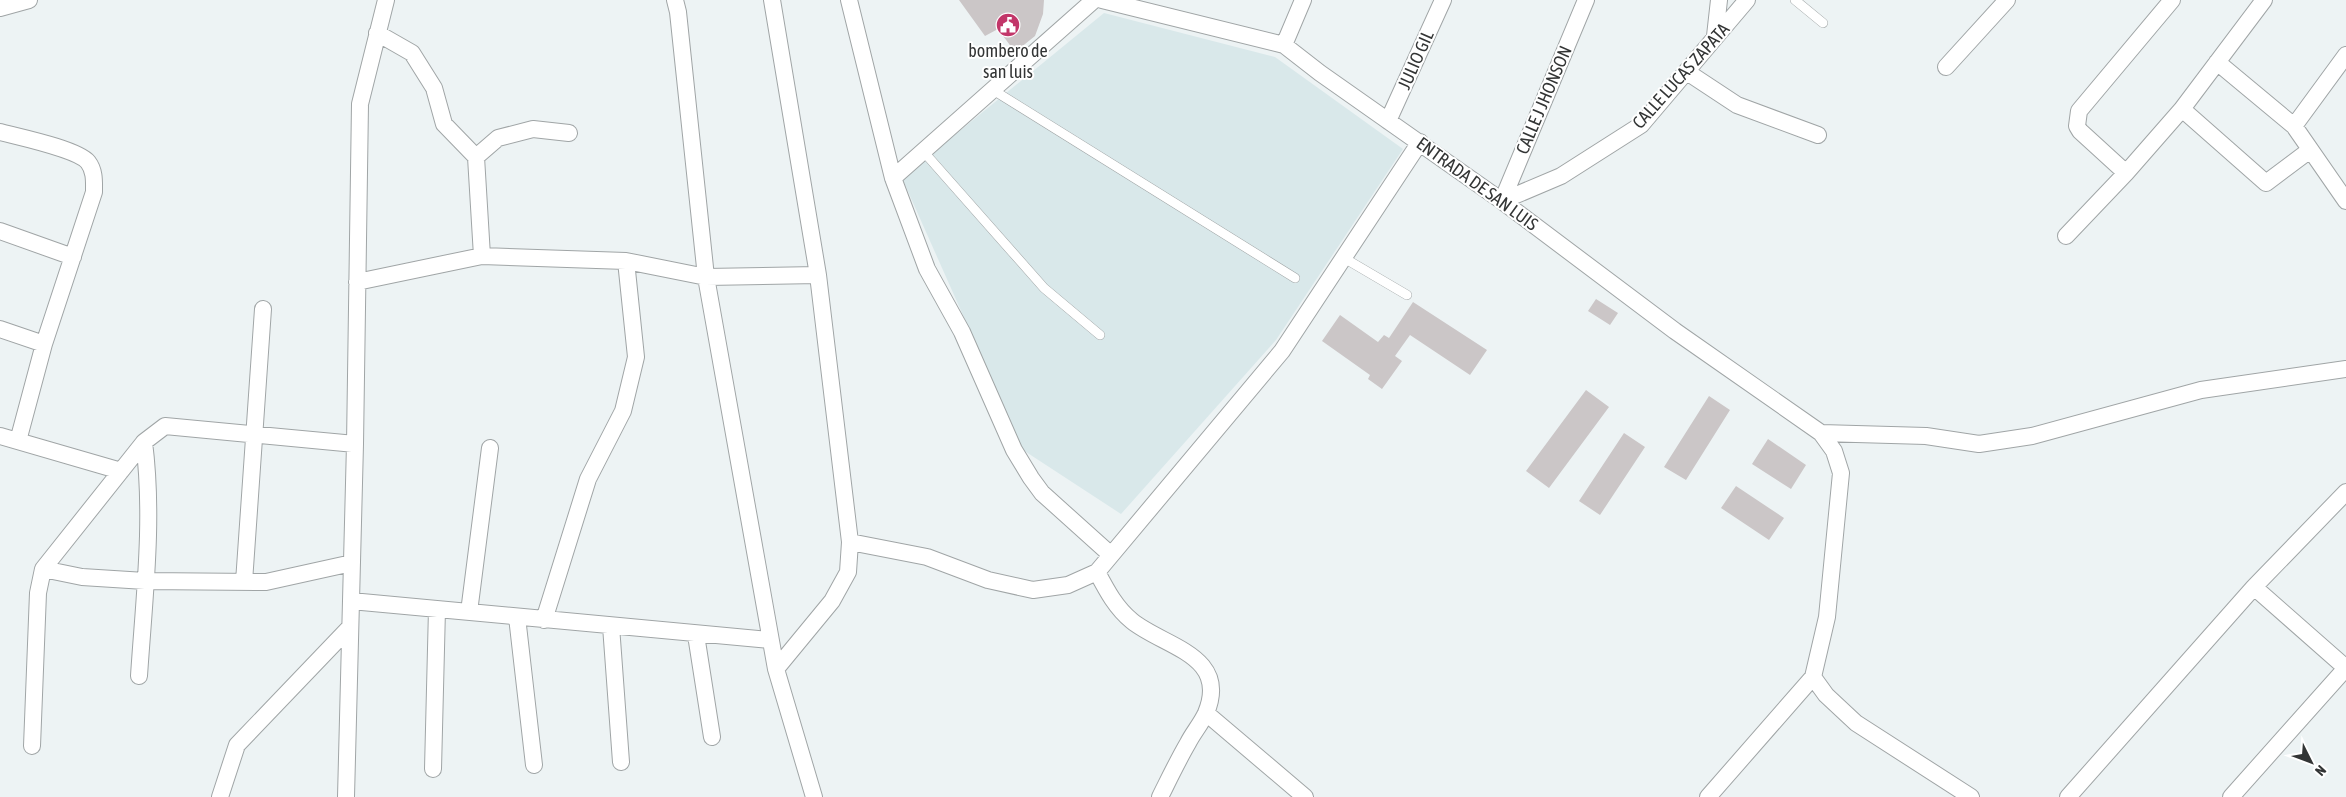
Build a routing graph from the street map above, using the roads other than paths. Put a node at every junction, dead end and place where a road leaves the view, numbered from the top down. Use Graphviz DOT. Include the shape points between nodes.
graph roads {
  1 [pos="29,0"];
  2 [pos="386,0"];
  3 [pos="674,0"];
  4 [pos="772,0"];
  5 [pos="849,0"];
  6 [pos="1094,0"];
  7 [pos="1102,0"];
  8 [pos="1303,0"];
  9 [pos="1443,0"];
  10 [pos="1586,0"];
  11 [pos="1719,0"];
  12 [pos="1748,0"];
  13 [pos="1795,0"];
  14 [pos="2007,0"];
  15 [pos="2172,0"];
  16 [pos="2264,0"];
  17 [pos="0,8"];
  18 [pos="1823,23"];
  19 [pos="377,33"];
  20 [pos="1716,36"];
  21 [pos="1284,45"];
  22 [pos="2346,55"];
  23 [pos="2217,62"];
  24 [pos="1946,66"];
  25 [pos="1687,72"];
  26 [pos="993,90"];
  27 [pos="2182,109"];
  28 [pos="1388,121"];
  29 [pos="2294,126"];
  30 [pos="0,132"];
  31 [pos="569,133"];
  32 [pos="1818,135"];
  33 [pos="1420,142"];
  34 [pos="2310,150"];
  35 [pos="923,151"];
  36 [pos="476,157"];
  37 [pos="2126,174"];
  38 [pos="892,178"];
  39 [pos="2345,199"];
  40 [pos="1502,201"];
  41 [pos="0,231"];
  42 [pos="2066,236"];
  43 [pos="482,256"];
  44 [pos="73,257"];
  45 [pos="1344,258"];
  46 [pos="626,261"];
  47 [pos="818,275"];
  48 [pos="706,278"];
  49 [pos="1295,278"];
  50 [pos="357,282"];
  51 [pos="1407,295"];
  52 [pos="263,309"];
  53 [pos="0,329"];
  54 [pos="1100,335"];
  55 [pos="44,344"];
  56 [pos="2346,368"];
  57 [pos="1820,433"];
  58 [pos="253,435"];
  59 [pos="0,436"];
  60 [pos="18,441"];
  61 [pos="144,442"];
  62 [pos="355,444"];
  63 [pos="490,448"];
  64 [pos="121,471"];
  65 [pos="2346,492"];
  66 [pos="850,542"];
  67 [pos="1111,555"];
  68 [pos="352,562"];
  69 [pos="43,569"];
  70 [pos="1097,572"];
  71 [pos="145,582"];
  72 [pos="244,582"];
  73 [pos="2254,587"];
  74 [pos="351,600"];
  75 [pos="437,609"];
  76 [pos="469,612"];
  77 [pos="517,617"];
  78 [pos="544,620"];
  79 [pos="611,626"];
  80 [pos="350,627"];
  81 [pos="696,635"];
  82 [pos="770,640"];
  83 [pos="2346,668"];
  84 [pos="776,669"];
  85 [pos="139,676"];
  86 [pos="1814,677"];
  87 [pos="1206,713"];
  88 [pos="712,737"];
  89 [pos="32,746"];
  90 [pos="621,762"];
  91 [pos="534,765"];
  92 [pos="433,769"];
  93 [pos="220,797"];
  94 [pos="346,797"];
  95 [pos="814,797"];
  96 [pos="1160,797"];
  97 [pos="1305,797"];
  98 [pos="1708,797"];
  99 [pos="1971,797"];
  100 [pos="2068,797"];
  101 [pos="2231,797"];
  1 -- 17 [label="street"];
  2 -- 19 [label="street"];
  3 -- 48 [label="street" via="678,12"];
  4 -- 47 [label="street"];
  5 -- 38 [label="street"];
  6 -- 26 [label="street"];
  7 -- 21 [label="street, ENTRADA DE SAN LUIS"];
  8 -- 21 [label="street"];
  9 -- 28 [label="street, JULIO GIL"];
  10 -- 40 [label="street, CALLE J JHONSON"];
  11 -- 20 [label="street"];
  12 -- 20 [label="street, CALLE LUCAS ZAPATA"];
  13 -- 18 [label="lane"];
  14 -- 24 [label="street"];
  15 -- 37 [label="street" via="2079,111 2077,126 2080,131"];
  16 -- 23 [label="street"];
  19 -- 36 [label="street" via="412,53 434,88 444,124"];
  19 -- 50 [label="street" via="360,104"];
  20 -- 25 [label="street, CALLE LUCAS ZAPATA"];
  21 -- 28 [label="street, ENTRADA DE SAN LUIS"];
  22 -- 29 [label="street"];
  23 -- 27 [label="street"];
  23 -- 29 [label="street"];
  25 -- 32 [label="street" via="1737,104"];
  25 -- 40 [label="street, CALLE LUCAS ZAPATA" via="1641,125 1561,176"];
  26 -- 35 [label="street"];
  26 -- 49 [label="lane"];
  27 -- 34 [label="street" via="2266,183"];
  27 -- 37 [label="street"];
  28 -- 33 [label="street, ENTRADA DE SAN LUIS"];
  29 -- 34 [label="street"];
  30 -- 44 [label="street" via="75,154 89,163 94,172 94,192"];
  31 -- 36 [label="street" via="533,129 498,138"];
  33 -- 40 [label="street, ENTRADA DE SAN LUIS"];
  33 -- 45 [label="street"];
  34 -- 39 [label="street"];
  35 -- 38 [label="street"];
  35 -- 54 [label="lane" via="1044,288"];
  36 -- 43 [label="street"];
  37 -- 42 [label="street"];
  38 -- 67 [label="street" via="927,269 962,332 1026,471 1042,493"];
  40 -- 57 [label="street, ENTRADA DE SAN LUIS" via="1675,331"];
  41 -- 44 [label="street"];
  43 -- 46 [label="street"];
  43 -- 50 [label="street"];
  44 -- 55 [label="street"];
  45 -- 51 [label="lane"];
  45 -- 67 [label="street" via="1282,351"];
  46 -- 48 [label="street"];
  46 -- 78 [label="street" via="636,357 623,411 588,479"];
  47 -- 48 [label="street"];
  47 -- 66 [label="street"];
  48 -- 82 [label="street"];
  50 -- 62 [label="street"];
  52 -- 58 [label="street"];
  53 -- 55 [label="street"];
  55 -- 60 [label="street"];
  56 -- 57 [label="street" via="2201,390 2032,436 1979,444 1926,436"];
  57 -- 86 [label="street" via="1834,451 1841,473 1827,617"];
  58 -- 61 [label="street" via="165,426"];
  58 -- 62 [label="street"];
  58 -- 72 [label="street"];
  59 -- 60 [label="street"];
  60 -- 64 [label="street"];
  61 -- 64 [label="street"];
  61 -- 71 [label="street" via="148,472"];
  62 -- 68 [label="street"];
  63 -- 76 [label="street"];
  64 -- 69 [label="street"];
  65 -- 73 [label="street"];
  66 -- 70 [label="street" via="927,557 988,580 1033,590 1068,585"];
  66 -- 84 [label="street" via="848,572 832,600"];
  67 -- 70 [label="street"];
  68 -- 72 [label="street" via="266,582"];
  68 -- 74 [label="street"];
  69 -- 71 [label="street" via="82,577"];
  69 -- 89 [label="street" via="38,593"];
  70 -- 87 [label="street" via="1112,601 1133,622 1197,659 1209,677"];
  71 -- 72 [label="street"];
  71 -- 85 [label="street"];
  73 -- 83 [label="street"];
  73 -- 100 [label="street"];
  74 -- 75 [label="street"];
  74 -- 80 [label="street"];
  75 -- 76 [label="street"];
  75 -- 92 [label="street"];
  76 -- 77 [label="street"];
  77 -- 78 [label="street"];
  77 -- 91 [label="street"];
  78 -- 79 [label="street"];
  79 -- 81 [label="street"];
  79 -- 90 [label="street"];
  80 -- 93 [label="street" via="237,745"];
  80 -- 94 [label="street"];
  81 -- 82 [label="street"];
  81 -- 88 [label="street"];
  82 -- 84 [label="street"];
  83 -- 101 [label="street"];
  84 -- 95 [label="street"];
  86 -- 98 [label="street"];
  86 -- 99 [label="street" via="1826,695 1856,723"];
  87 -- 96 [label="street"];
  87 -- 97 [label="street"];
}
